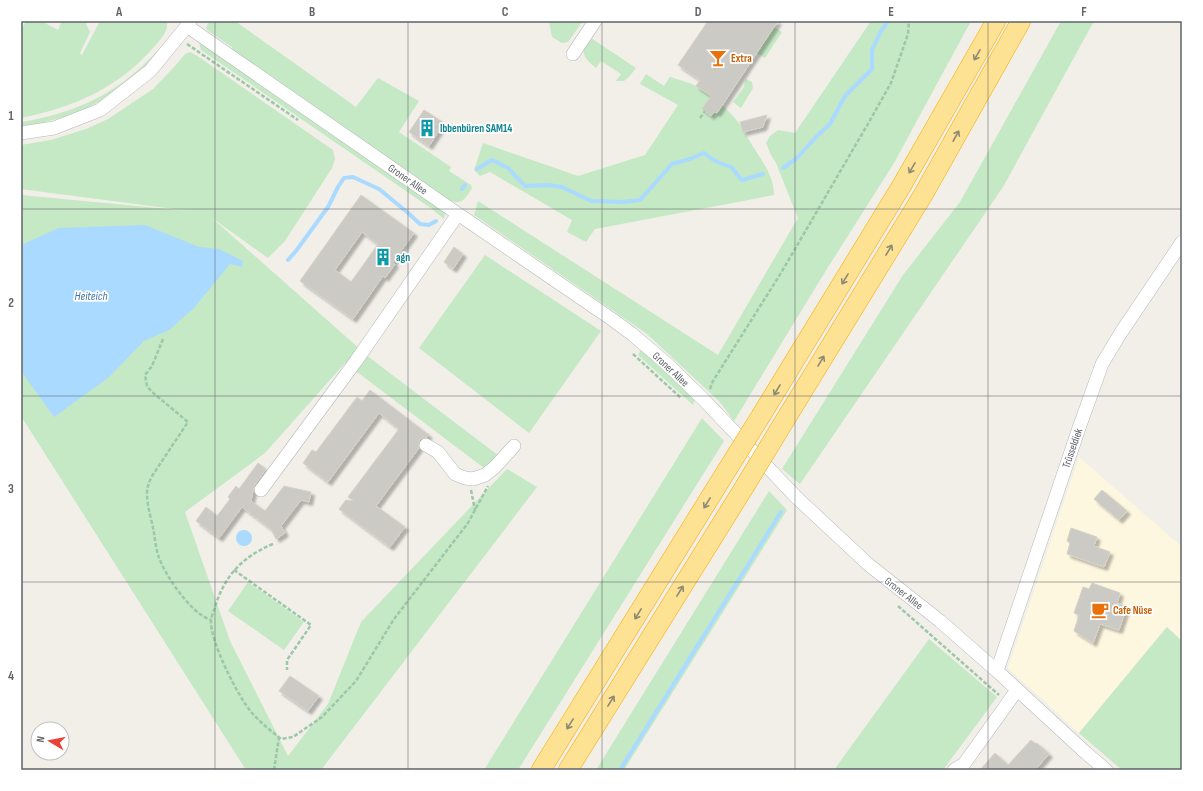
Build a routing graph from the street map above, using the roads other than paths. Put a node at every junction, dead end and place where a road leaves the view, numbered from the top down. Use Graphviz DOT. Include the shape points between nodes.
graph roads {
  1 [pos="595,21"];
  2 [pos="996,21"];
  3 [pos="1021,21"];
  4 [pos="189,24"];
  5 [pos="573,54"];
  6 [pos="21,134"];
  7 [pos="458,214"];
  8 [pos="1182,242"];
  9 [pos="426,445"];
  10 [pos="514,446"];
  11 [pos="261,490"];
  12 [pos="996,671"];
  13 [pos="1017,690"];
  14 [pos="541,770"];
  15 [pos="568,770"];
  16 [pos="954,770"];
  17 [pos="1106,770"];
  1 -- 5 [label="street"];
  2 -- 14 [label="highway, one-way, bridge" via="902,185"];
  15 -- 3 [label="highway, one-way, bridge" via="923,194"];
  4 -- 6 [label="street" via="150,71 100,110 54,128"];
  4 -- 7 [label="street, Groner Allee"];
  7 -- 11 [label="street" via="356,361"];
  7 -- 12 [label="street, Groner Allee" via="618,324 666,363 705,400 796,497 869,565 940,621"];
  8 -- 12 [label="street, Trüsseldiek" via="1102,364"];
  9 -- 10 [label="street" via="441,455 455,474 474,479 485,476"];
  12 -- 13 [label="street, Groner Allee"];
  13 -- 16 [label="street" via="964,764"];
  13 -- 17 [label="street, Groner Allee"];
}
